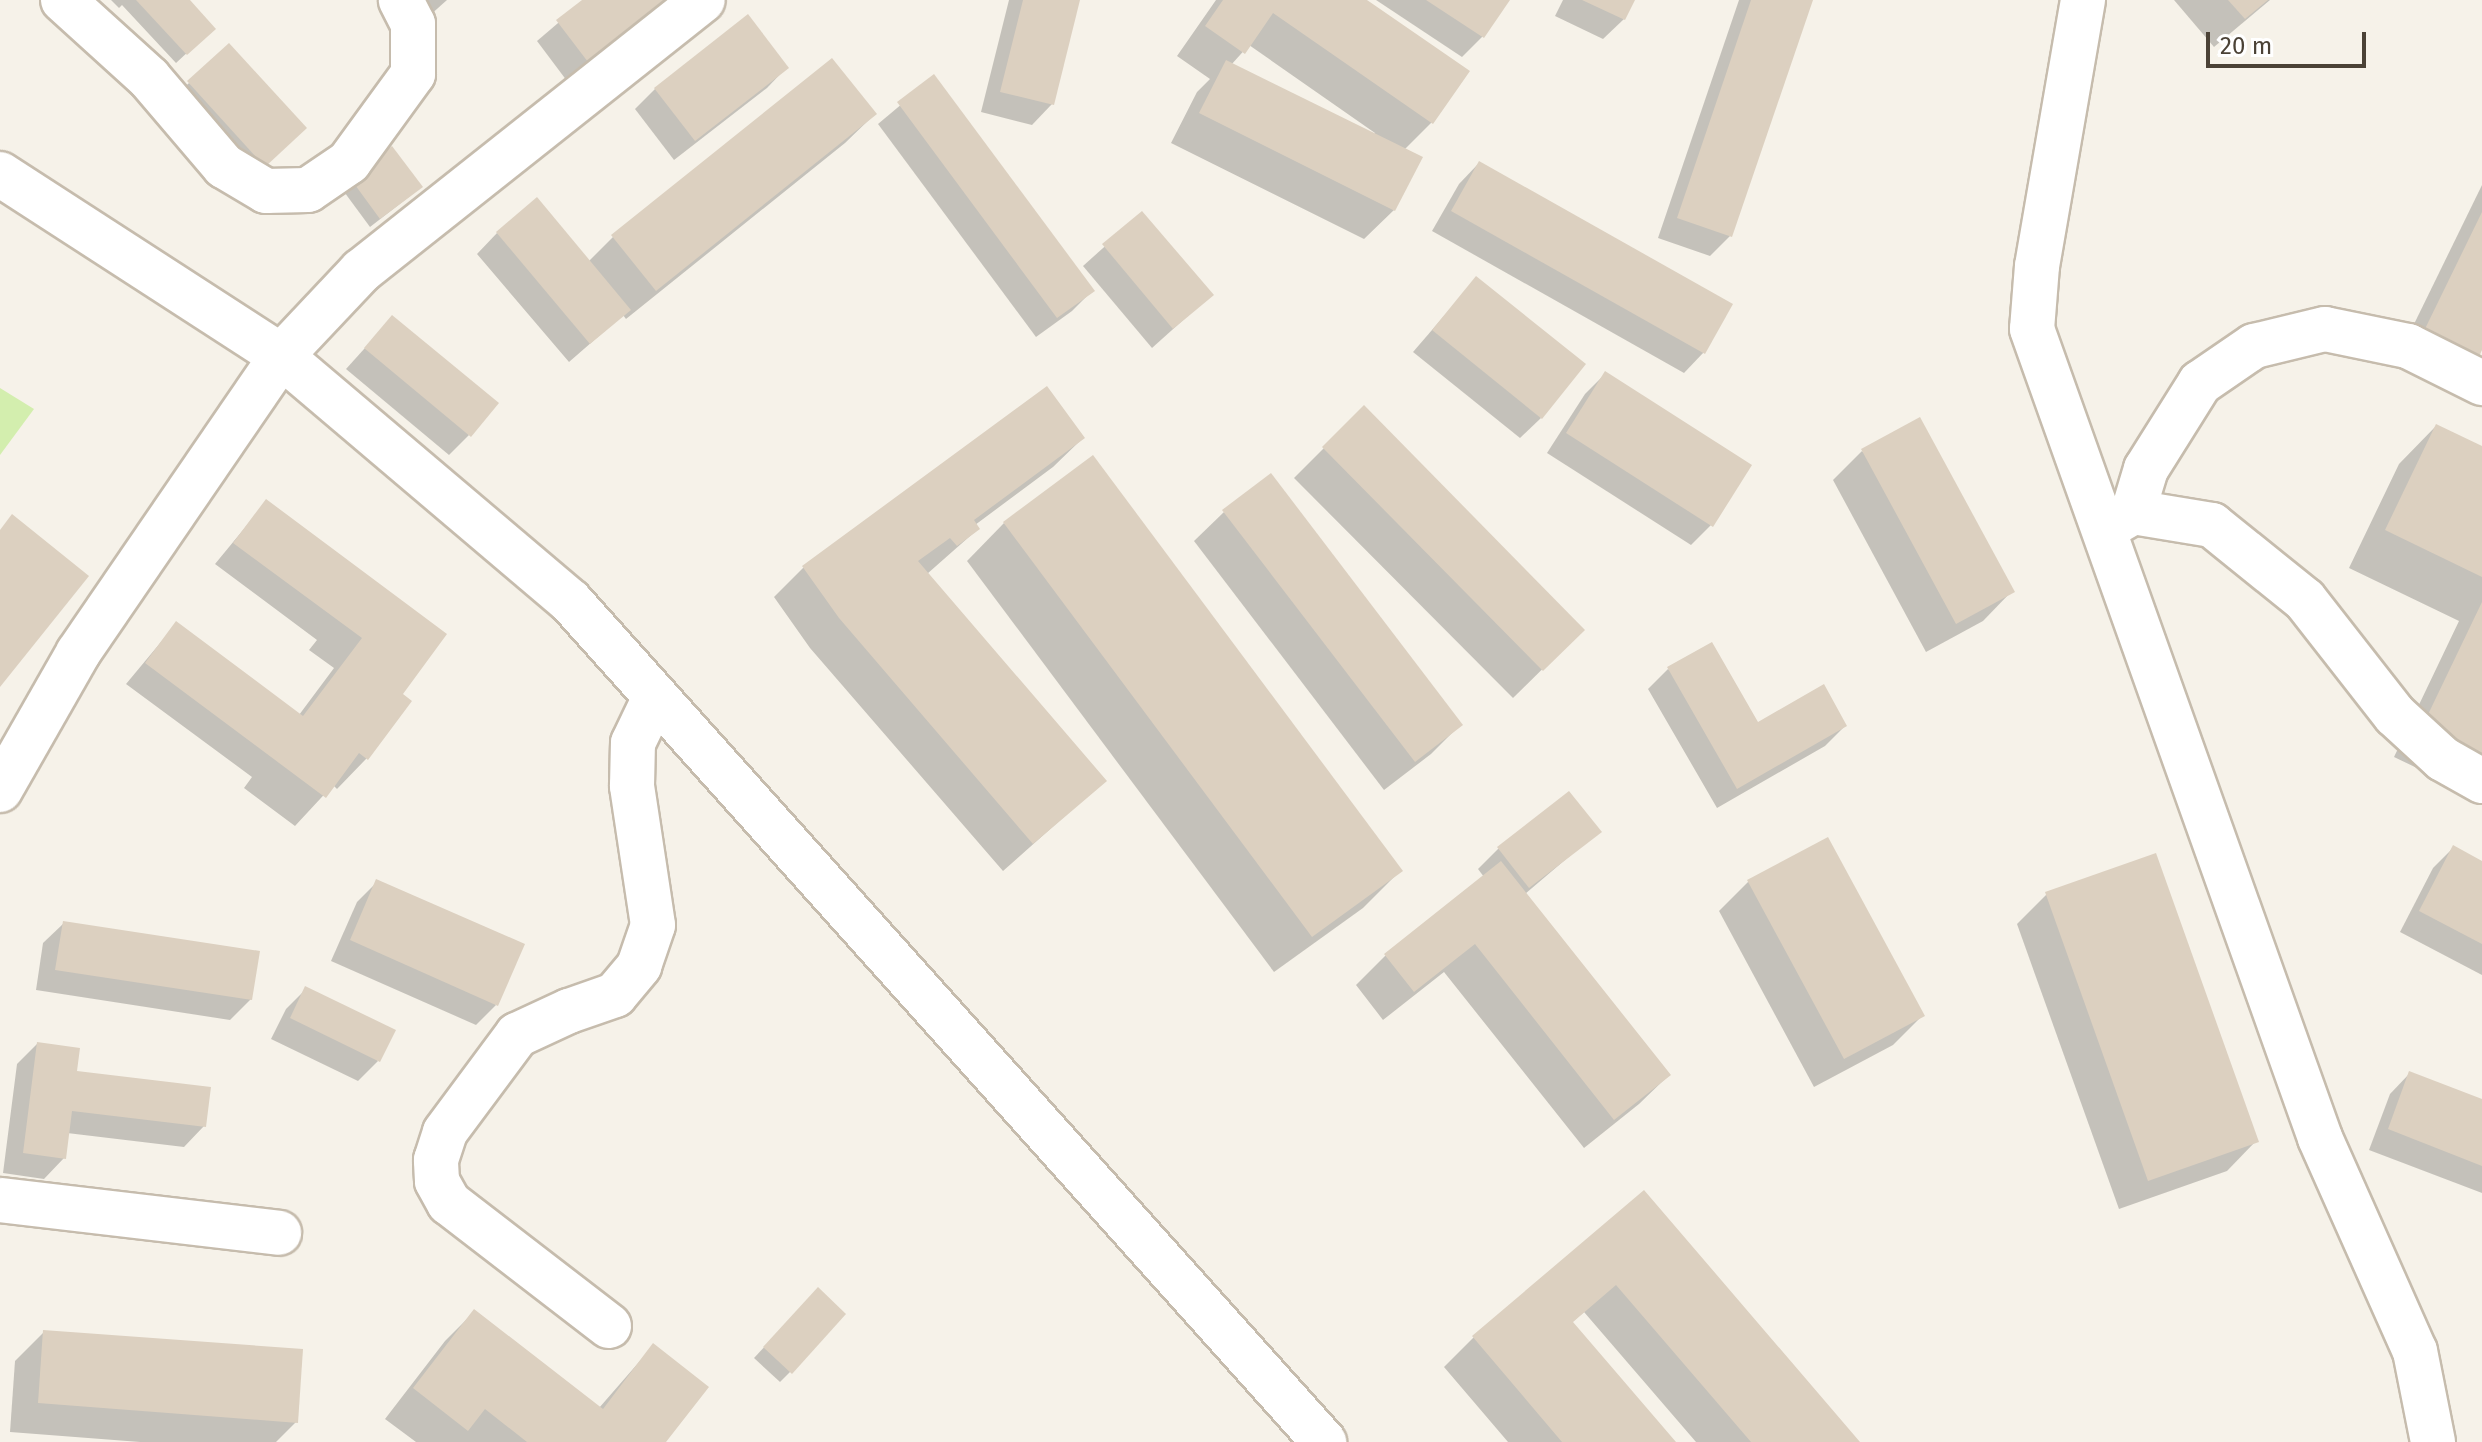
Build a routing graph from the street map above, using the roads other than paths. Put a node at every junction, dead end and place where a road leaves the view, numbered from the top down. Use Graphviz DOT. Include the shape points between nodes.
graph roads {
  1 [pos="63,0"];
  2 [pos="401,0"];
  3 [pos="703,0"];
  4 [pos="2083,0"];
  5 [pos="0,174"];
  6 [pos="281,356"];
  7 [pos="2482,383"];
  8 [pos="2118,520"];
  9 [pos="655,697"];
  10 [pos="2482,781"];
  11 [pos="0,790"];
  12 [pos="0,1200"];
  13 [pos="279,1233"];
  14 [pos="609,1326"];
  15 [pos="1324,1442"];
  16 [pos="2433,1442"];
  1 -- 2 [label="street" via="149,78 224,166 266,191 308,190 349,162 413,74 413,24"];
  3 -- 6 [label="street" via="361,271"];
  4 -- 8 [label="street" via="2037,266 2032,329"];
  5 -- 6 [label="street"];
  6 -- 9 [label="street" via="570,601"];
  6 -- 11 [label="street" via="78,653"];
  7 -- 8 [label="street" via="2408,346 2325,329 2254,346 2200,383"];
  8 -- 10 [label="street" via="2212,525 2305,600 2395,715 2443,759"];
  8 -- 16 [label="street" via="2320,1138 2415,1351"];
  9 -- 14 [label="street" via="633,743 632,786 653,925 639,966 615,995 517,1035 445,1132 436,1160 437,1181 449,1203"];
  9 -- 15 [label="street"];
  12 -- 13 [label="street"];
}
